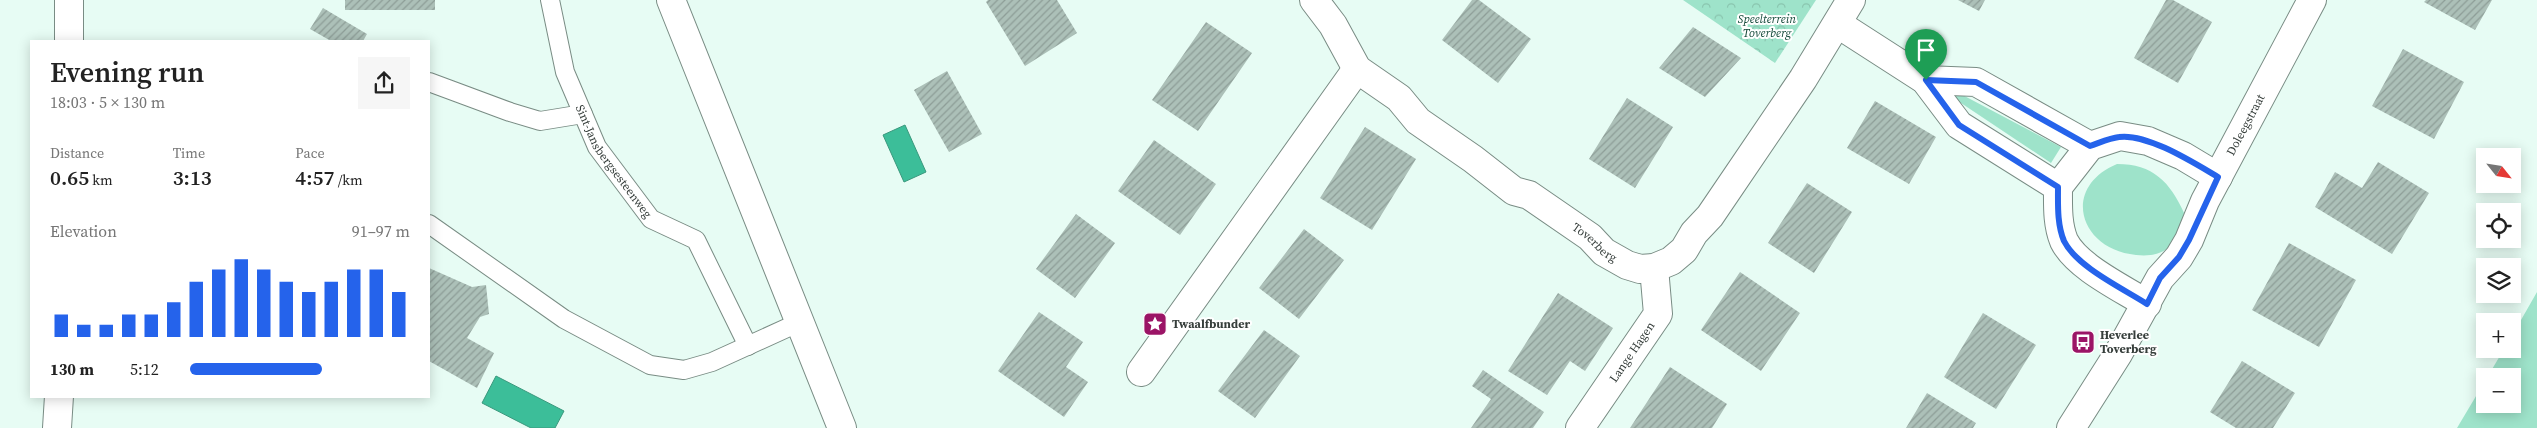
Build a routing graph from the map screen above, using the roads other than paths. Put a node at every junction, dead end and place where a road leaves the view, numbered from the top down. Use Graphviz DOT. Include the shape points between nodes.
graph roads {
  1 [pos="69,0"];
  2 [pos="550,0"];
  3 [pos="671,0"];
  4 [pos="1314,0"];
  5 [pos="1851,0"];
  6 [pos="2312,0"];
  7 [pos="1838,24"];
  8 [pos="69,40"];
  9 [pos="1357,69"];
  10 [pos="1926,80"];
  11 [pos="430,82"];
  12 [pos="583,114"];
  13 [pos="2090,146"];
  14 [pos="2218,177"];
  15 [pos="2058,187"];
  16 [pos="430,225"];
  17 [pos="1654,268"];
  18 [pos="2147,304"];
  19 [pos="800,322"];
  20 [pos="748,346"];
  21 [pos="1141,372"];
  22 [pos="59,398"];
  23 [pos="57,428"];
  24 [pos="842,428"];
  25 [pos="1580,428"];
  26 [pos="2071,428"];
  1 -- 8 [label="street"];
  2 -- 12 [label="lane, Sint-Jansbergsesteenweg" via="565,72"];
  3 -- 19 [label="street"];
  4 -- 9 [label="street, Toverberg" via="1333,25"];
  5 -- 7 [label="street"];
  6 -- 14 [label="street, Doleegstraat"];
  7 -- 10 [label="street"];
  7 -- 17 [label="street" via="1710,216 1684,250 1671,261"];
  9 -- 17 [label="street, Toverberg" via="1399,98 1418,121 1514,191 1529,195 1590,237 1604,252 1627,265 1640,269"];
  9 -- 21 [label="street"];
  10 -- 13 [label="street" via="1976,82"];
  10 -- 15 [label="street" via="1959,125"];
  11 -- 12 [label="lane" via="540,121"];
  12 -- 20 [label="lane, Sint-Jansbergsesteenweg" via="597,147 652,220 696,240"];
  13 -- 14 [label="street" via="2120,136 2148,141 2183,156"];
  13 -- 15 [label="street"];
  14 -- 18 [label="street, Doleegstraat" via="2189,240 2160,278"];
  15 -- 18 [label="street" via="2059,223 2064,241 2092,269"];
  16 -- 20 [label="lane" via="564,319 650,365 684,370"];
  17 -- 25 [label="street, Lange Hagen" via="1658,314"];
  18 -- 26 [label="street, Doleegstraat"];
  19 -- 20 [label="lane"];
  19 -- 24 [label="street"];
  22 -- 23 [label="street"];
}
